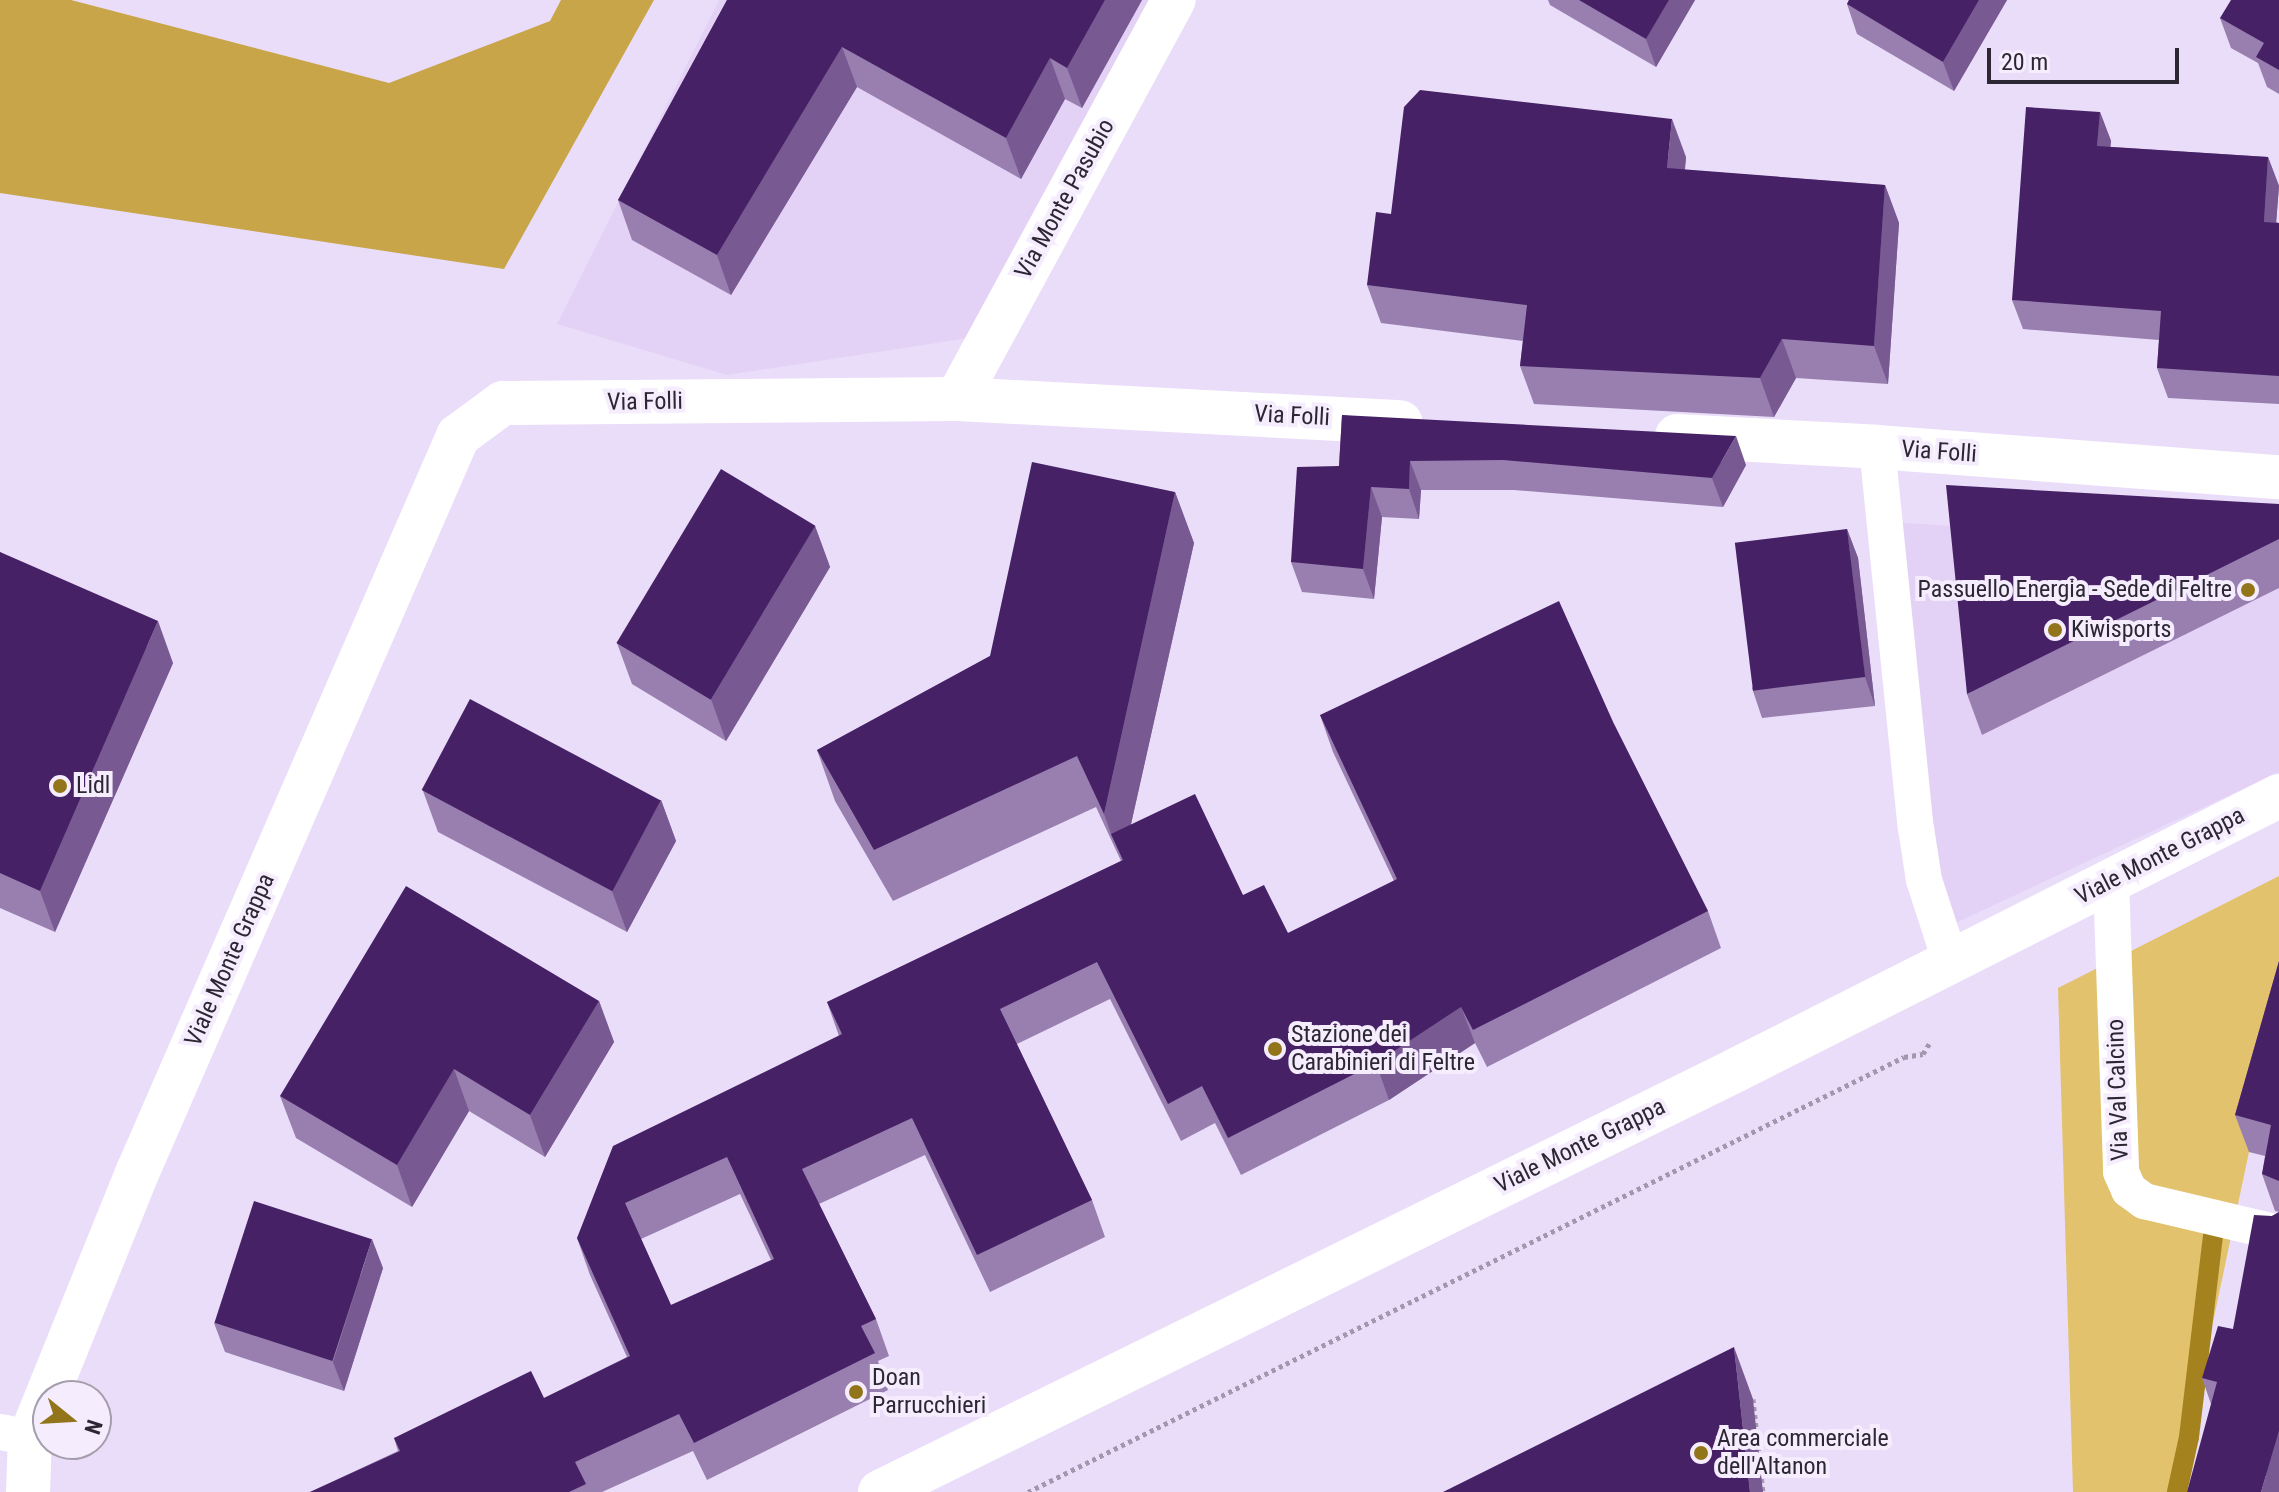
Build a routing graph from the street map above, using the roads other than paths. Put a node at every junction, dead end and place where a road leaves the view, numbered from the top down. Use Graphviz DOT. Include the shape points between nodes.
graph roads {
  1 [pos="1174,0"];
  2 [pos="957,399"];
  3 [pos="1433,424"];
  4 [pos="1639,435"];
  5 [pos="458,436"];
  6 [pos="1877,447"];
  7 [pos="2279,477"];
  8 [pos="2279,796"];
  9 [pos="2111,880"];
  10 [pos="1950,960"];
  11 [pos="2279,1233"];
  12 [pos="15,1435"];
  13 [pos="28,1492"];
  14 [pos="880,1492"];
  1 -- 2 [label="street, Via Monte Pasubio"];
  2 -- 3 [label="street, Via Folli"];
  2 -- 5 [label="street, Via Folli" via="503,403"];
  4 -- 6 [label="street, Via Folli"];
  5 -- 12 [label="street, Viale Monte Grappa" via="138,1171"];
  6 -- 7 [label="street, Via Folli"];
  6 -- 10 [label="lane" via="1916,828 1924,880"];
  8 -- 9 [label="street, Viale Monte Grappa"];
  9 -- 10 [label="street, Viale Monte Grappa"];
  9 -- 11 [label="lane, Via Val Calcino" via="2121,1172 2129,1190 2144,1201"];
  10 -- 14 [label="street, Viale Monte Grappa"];
  12 -- 13 [label="street, Viale Monte Grappa"];
}
